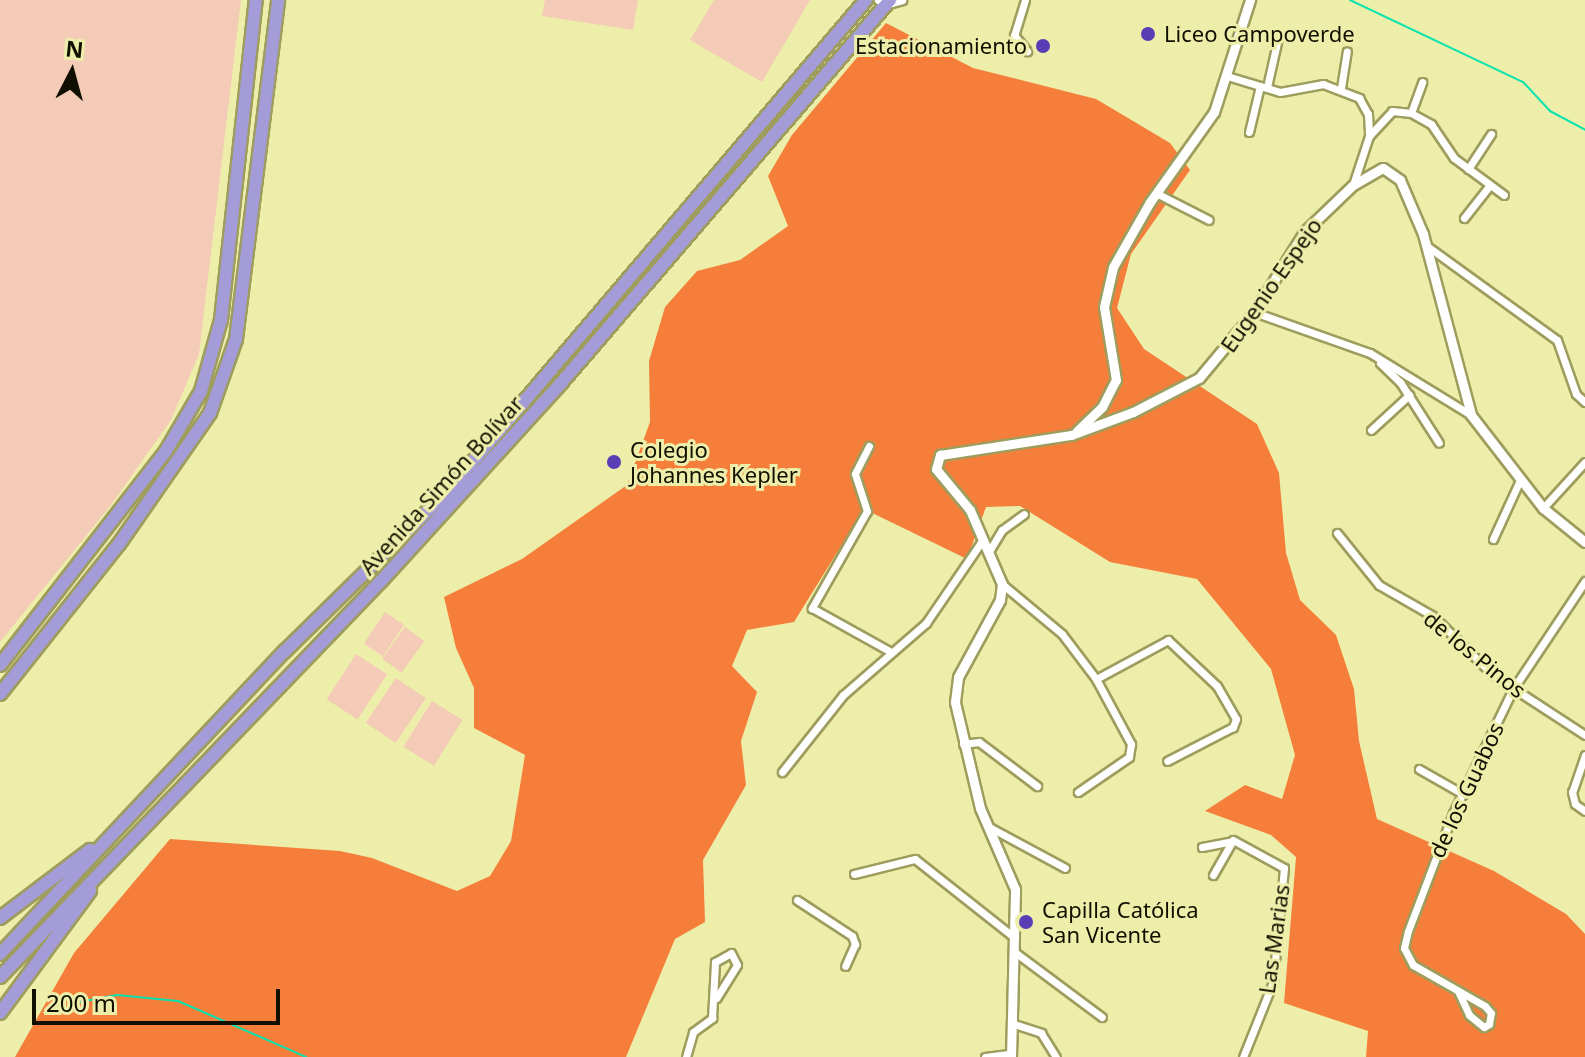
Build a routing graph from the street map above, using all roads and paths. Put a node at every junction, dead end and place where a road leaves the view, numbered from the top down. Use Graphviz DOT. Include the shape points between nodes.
graph roads {
  1 [pos="256,0"];
  2 [pos="278,0"];
  3 [pos="866,0"];
  4 [pos="902,0"];
  5 [pos="1025,0"];
  6 [pos="1250,0"];
  7 [pos="884,2"];
  8 [pos="1278,38"];
  9 [pos="1027,51"];
  10 [pos="1347,51"];
  11 [pos="249,69"];
  12 [pos="270,70"];
  13 [pos="1227,76"];
  14 [pos="1422,82"];
  15 [pos="1263,87"];
  16 [pos="1341,88"];
  17 [pos="1411,113"];
  18 [pos="1249,132"];
  19 [pos="1491,134"];
  20 [pos="1369,136"];
  21 [pos="1468,169"];
  22 [pos="1353,185"];
  23 [pos="1490,185"];
  24 [pos="1156,193"];
  25 [pos="1504,195"];
  26 [pos="1464,218"];
  27 [pos="1209,220"];
  28 [pos="1427,246"];
  29 [pos="1254,312"];
  30 [pos="1370,353"];
  31 [pos="1409,395"];
  32 [pos="1585,402"];
  33 [pos="1471,415"];
  34 [pos="1371,430"];
  35 [pos="1071,435"];
  36 [pos="1439,443"];
  37 [pos="869,446"];
  38 [pos="1585,462"];
  39 [pos="1520,480"];
  40 [pos="1543,508"];
  41 [pos="1024,514"];
  42 [pos="1337,533"];
  43 [pos="1493,539"];
  44 [pos="982,541"];
  45 [pos="1585,542"];
  46 [pos="988,553"];
  47 [pos="1585,581"];
  48 [pos="1002,584"];
  49 [pos="891,652"];
  50 [pos="0,665"];
  51 [pos="1096,679"];
  52 [pos="1513,689"];
  53 [pos="0,694"];
  54 [pos="1585,735"];
  55 [pos="961,744"];
  56 [pos="1585,755"];
  57 [pos="1167,761"];
  58 [pos="1419,769"];
  59 [pos="782,772"];
  60 [pos="1037,786"];
  61 [pos="1078,792"];
  62 [pos="1463,794"];
  63 [pos="1585,811"];
  64 [pos="121,826"];
  65 [pos="991,828"];
  66 [pos="1232,841"];
  67 [pos="1202,847"];
  68 [pos="105,868"];
  69 [pos="1065,868"];
  70 [pos="854,874"];
  71 [pos="1213,875"];
  72 [pos="797,900"];
  73 [pos="0,918"];
  74 [pos="1017,940"];
  75 [pos="1016,953"];
  76 [pos="0,954"];
  77 [pos="845,966"];
  78 [pos="0,977"];
  79 [pos="1458,991"];
  80 [pos="716,998"];
  81 [pos="0,1013"];
  82 [pos="1102,1017"];
  83 [pos="1011,1023"];
  84 [pos="1011,1056"];
  85 [pos="686,1057"];
  86 [pos="985,1057"];
  87 [pos="1056,1057"];
  88 [pos="1243,1057"];
  1 -- 11 [label="highway"];
  2 -- 12 [label="highway"];
  3 -- 64 [label="highway, Avenida Simón Bolívar" via="447,492 355,579"];
  4 -- 7 [label="street"];
  5 -- 9 [label="street" via="1014,35"];
  6 -- 13 [label="street"];
  7 -- 68 [label="highway, Avenida Simón Bolívar" via="551,394 315,654"];
  8 -- 15 [label="street"];
  10 -- 16 [label="street"];
  11 -- 12 [label="highway"];
  11 -- 50 [label="highway" via="221,320 201,391 166,451"];
  12 -- 53 [label="highway" via="236,339 210,413 128,532"];
  13 -- 15 [label="street"];
  13 -- 24 [label="street" via="1214,112"];
  14 -- 17 [label="street"];
  15 -- 16 [label="street" via="1280,92 1323,84"];
  15 -- 18 [label="street"];
  16 -- 20 [label="street" via="1366,106"];
  17 -- 20 [label="street" via="1392,111"];
  17 -- 21 [label="street" via="1431,124 1446,150"];
  19 -- 21 [label="street"];
  20 -- 22 [label="street"];
  21 -- 23 [label="street"];
  22 -- 28 [label="street, Eugenio Espejo" via="1375,168 1394,172"];
  22 -- 29 [label="street, Eugenio Espejo" via="1305,231"];
  23 -- 25 [label="street"];
  23 -- 26 [label="street"];
  24 -- 27 [label="street"];
  24 -- 35 [label="street" via="1107,286 1104,327 1116,368 1112,394 1092,420"];
  28 -- 32 [label="street" via="1557,340 1576,394"];
  28 -- 33 [label="street, Eugenio Espejo"];
  29 -- 30 [label="street"];
  29 -- 35 [label="street, Eugenio Espejo" via="1199,378 1133,412"];
  30 -- 31 [label="street"];
  30 -- 33 [label="street"];
  31 -- 34 [label="street"];
  31 -- 36 [label="street"];
  33 -- 39 [label="street, Eugenio Espejo"];
  35 -- 44 [label="street, Eugenio Espejo" via="940,455 936,469 964,501"];
  37 -- 49 [label="street" via="855,474 867,511 812,608"];
  38 -- 40 [label="street"];
  39 -- 40 [label="street, Eugenio Espejo"];
  39 -- 43 [label="street"];
  40 -- 45 [label="street, Eugenio Espejo"];
  41 -- 46 [label="street" via="1002,530"];
  42 -- 52 [label="street, de los Pinos" via="1379,585 1433,616"];
  44 -- 46 [label="street, Eugenio Espejo"];
  44 -- 49 [label="street" via="926,623"];
  46 -- 48 [label="street, Eugenio Espejo"];
  47 -- 52 [label="street, de los Guabos"];
  48 -- 51 [label="street" via="1062,634"];
  48 -- 55 [label="street" via="1000,600 958,677 955,702"];
  49 -- 59 [label="street" via="843,695"];
  51 -- 57 [label="street" via="1168,640 1217,686 1236,719 1233,727"];
  51 -- 61 [label="street" via="1132,750"];
  52 -- 54 [label="street, de los Pinos"];
  52 -- 62 [label="street, de los Guabos"];
  55 -- 60 [label="street" via="979,742"];
  55 -- 65 [label="street"];
  56 -- 63 [label="street" via="1572,792"];
  58 -- 62 [label="street"];
  62 -- 79 [label="street, de los Guabos" via="1404,948 1413,965"];
  64 -- 73 [label="highway"];
  64 -- 76 [label="highway, Avenida Simón Bolívar"];
  65 -- 69 [label="street"];
  65 -- 74 [label="street" via="1015,889"];
  66 -- 67 [label="street"];
  66 -- 71 [label="street"];
  66 -- 88 [label="street, Las Marias" via="1284,868 1273,982"];
  68 -- 78 [label="highway, Avenida Simón Bolívar"];
  68 -- 81 [label="highway"];
  70 -- 74 [label="street" via="915,859"];
  72 -- 77 [label="street" via="852,936 854,949"];
  74 -- 75 [label="street"];
  75 -- 82 [label="street"];
  75 -- 83 [label="street"];
  79 -- 79 [label="street, de los Guabos" via="1485,1006 1491,1013 1489,1024 1484,1027 1469,1015"];
  80 -- 80 [label="street" via="715,962 731,953 737,965"];
  80 -- 85 [label="street" via="712,1018 693,1032"];
  83 -- 84 [label="street"];
  83 -- 87 [label="street" via="1041,1033"];
  84 -- 86 [label="street"];
}
